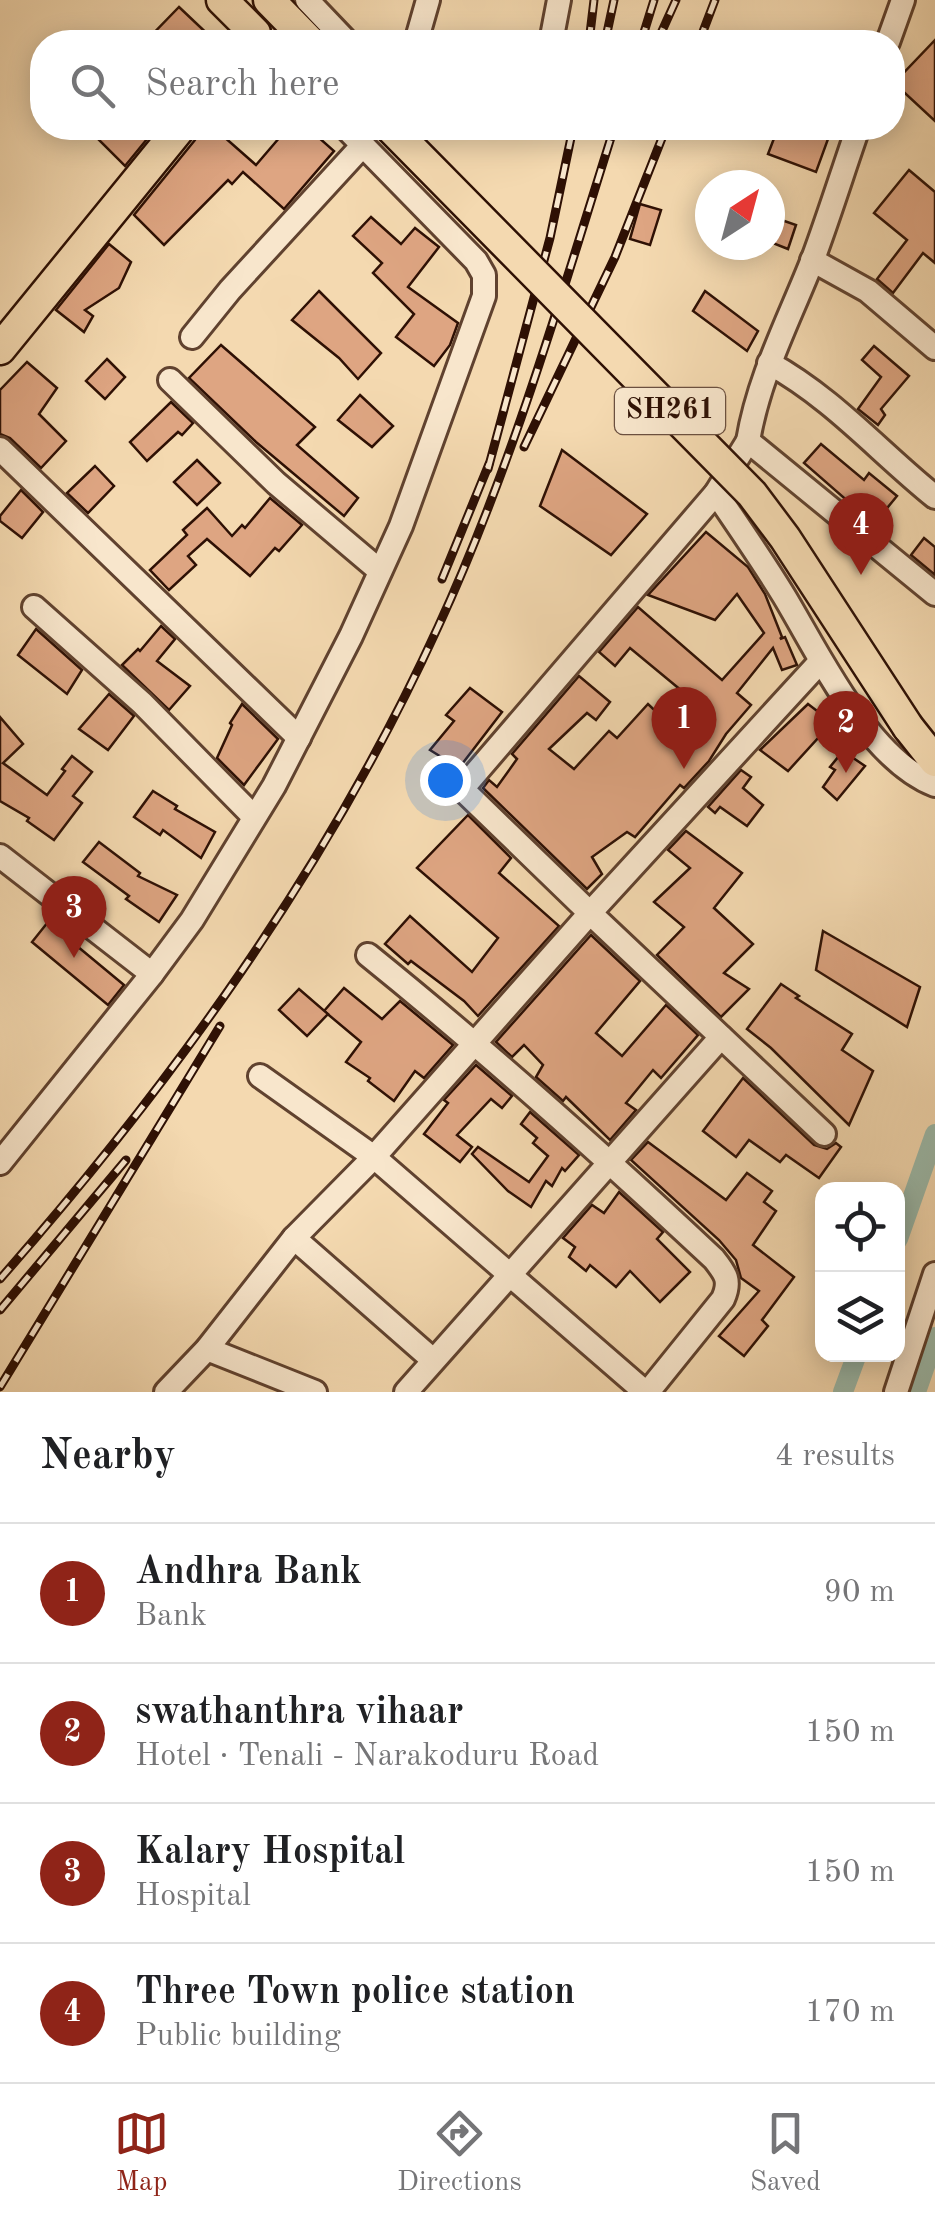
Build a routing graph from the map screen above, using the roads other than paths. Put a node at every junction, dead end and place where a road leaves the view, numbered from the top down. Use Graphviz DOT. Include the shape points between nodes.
graph roads {
  1 [pos="222,0"];
  2 [pos="269,0"];
  3 [pos="307,0"];
  4 [pos="428,0"];
  5 [pos="559,0"];
  6 [pos="903,0"];
  7 [pos="248,30"];
  8 [pos="298,30"];
  9 [pos="335,30"];
  10 [pos="419,30"];
  11 [pos="553,30"];
  12 [pos="892,30"];
  13 [pos="170,140"];
  14 [pos="359,140"];
  15 [pos="404,140"];
  16 [pos="854,140"];
  17 [pos="364,145"];
  18 [pos="812,260"];
  19 [pos="192,337"];
  20 [pos="935,348"];
  21 [pos="0,349"];
  22 [pos="768,363"];
  23 [pos="170,380"];
  24 [pos="748,442"];
  25 [pos="0,449"];
  26 [pos="716,493"];
  27 [pos="935,496"];
  28 [pos="380,572"];
  29 [pos="935,594"];
  30 [pos="34,607"];
  31 [pos="820,662"];
  32 [pos="298,738"];
  33 [pos="935,760"];
  34 [pos="935,784"];
  35 [pos="254,817"];
  36 [pos="4,867"];
  37 [pos="590,912"];
  38 [pos="368,955"];
  39 [pos="152,974"];
  40 [pos="721,1037"];
  41 [pos="475,1042"];
  42 [pos="260,1076"];
  43 [pos="824,1134"];
  44 [pos="374,1157"];
  45 [pos="0,1163"];
  46 [pos="611,1163"];
  47 [pos="294,1238"];
  48 [pos="512,1274"];
  49 [pos="935,1274"];
  50 [pos="207,1349"];
  51 [pos="432,1360"];
  52 [pos="166,1392"];
  53 [pos="315,1392"];
  54 [pos="406,1392"];
  55 [pos="647,1392"];
  56 [pos="896,1392"];
  1 -- 7 [label="main road"];
  2 -- 8 [label="main road"];
  3 -- 9 [label="street"];
  4 -- 10 [label="street"];
  5 -- 11 [label="street"];
  6 -- 12 [label="street"];
  13 -- 21 [label="main road"];
  14 -- 17 [label="street"];
  15 -- 33 [label="main road, SH261, bridge" via="752,494"];
  16 -- 18 [label="street"];
  17 -- 19 [label="street"];
  17 -- 28 [label="street" via="484,275 484,296"];
  18 -- 20 [label="street" via="868,290"];
  18 -- 22 [label="street"];
  22 -- 24 [label="street"];
  22 -- 27 [label="street" via="822,396"];
  23 -- 28 [label="street"];
  24 -- 26 [label="street"];
  24 -- 29 [label="street"];
  25 -- 32 [label="street"];
  26 -- 31 [label="street"];
  26 -- 37 [label="street" via="462,789"];
  28 -- 32 [label="street"];
  30 -- 35 [label="street" via="142,703"];
  31 -- 34 [label="street" via="890,756"];
  31 -- 37 [label="street"];
  32 -- 35 [label="street"];
  35 -- 39 [label="street"];
  36 -- 39 [label="street"];
  37 -- 40 [label="street"];
  37 -- 41 [label="street"];
  38 -- 41 [label="street"];
  39 -- 45 [label="street"];
  40 -- 43 [label="street"];
  40 -- 46 [label="street"];
  41 -- 44 [label="street"];
  41 -- 46 [label="street"];
  42 -- 44 [label="street"];
  44 -- 47 [label="street"];
  44 -- 48 [label="street"];
  46 -- 48 [label="street"];
  46 -- 55 [label="street" via="726,1274 723,1299"];
  47 -- 50 [label="street"];
  47 -- 51 [label="street"];
  48 -- 51 [label="street"];
  48 -- 55 [label="street"];
  49 -- 56 [label="street"];
  50 -- 52 [label="street"];
  50 -- 53 [label="street"];
  51 -- 54 [label="street"];
}
